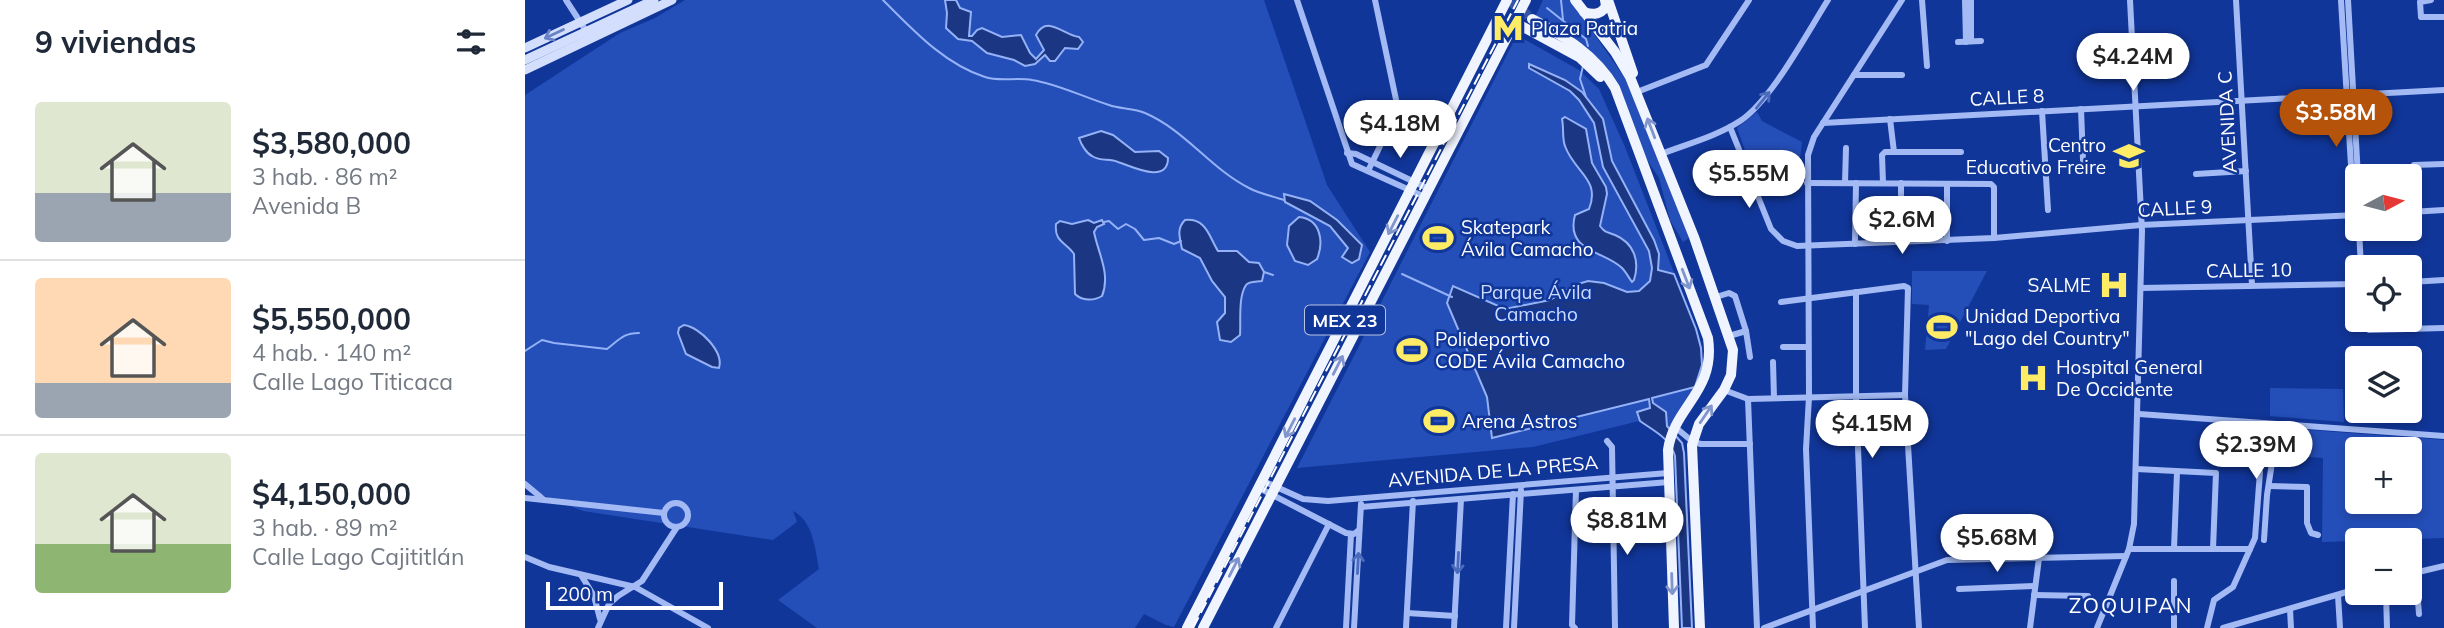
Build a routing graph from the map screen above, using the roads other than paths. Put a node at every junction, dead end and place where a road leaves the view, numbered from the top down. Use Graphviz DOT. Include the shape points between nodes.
graph roads {
  1 [pos="566,0"];
  2 [pos="628,0"];
  3 [pos="672,0"];
  4 [pos="1297,0"];
  5 [pos="1375,0"];
  6 [pos="1493,0"];
  7 [pos="1507,0"];
  8 [pos="1526,0"];
  9 [pos="1575,0"];
  10 [pos="1607,0"];
  11 [pos="1749,0"];
  12 [pos="1828,0"];
  13 [pos="1902,0"];
  14 [pos="1922,0"];
  15 [pos="1965,0"];
  16 [pos="1971,0"];
  17 [pos="2130,0"];
  18 [pos="2236,0"];
  19 [pos="2341,0"];
  20 [pos="2348,0"];
  21 [pos="2431,0"];
  22 [pos="649,4"];
  23 [pos="1501,11"];
  24 [pos="1584,12"];
  25 [pos="2444,17"];
  26 [pos="1532,19"];
  27 [pos="580,22"];
  28 [pos="1514,22"];
  29 [pos="589,36"];
  30 [pos="1969,41"];
  31 [pos="1981,41"];
  32 [pos="1958,42"];
  33 [pos="2347,46"];
  34 [pos="525,48"];
  35 [pos="1483,48"];
  36 [pos="525,60"];
  37 [pos="1927,66"];
  38 [pos="525,70"];
  39 [pos="1487,75"];
  40 [pos="1854,75"];
  41 [pos="1902,75"];
  42 [pos="2444,90"];
  43 [pos="1637,92"];
  44 [pos="2349,95"];
  45 [pos="2242,101"];
  46 [pos="2135,107"];
  47 [pos="1623,108"];
  48 [pos="2081,109"];
  49 [pos="2042,111"];
  50 [pos="1890,119"];
  51 [pos="1823,123"];
  52 [pos="1730,127"];
  53 [pos="1846,148"];
  54 [pos="1639,152"];
  55 [pos="1894,152"];
  56 [pos="1961,152"];
  57 [pos="1346,153"];
  58 [pos="1661,154"];
  59 [pos="2083,160"];
  60 [pos="1372,163"];
  61 [pos="2355,164"];
  62 [pos="2444,164"];
  63 [pos="2422,165"];
  64 [pos="1368,171"];
  65 [pos="2246,171"];
  66 [pos="2196,174"];
  67 [pos="1807,183"];
  68 [pos="1845,183"];
  69 [pos="1856,183"];
  70 [pos="1883,183"];
  71 [pos="1902,183"];
  72 [pos="1947,184"];
  73 [pos="1413,187"];
  74 [pos="1427,193"];
  75 [pos="2048,210"];
  76 [pos="2444,210"];
  77 [pos="2422,211"];
  78 [pos="2345,217"];
  79 [pos="2249,219"];
  80 [pos="2142,225"];
  81 [pos="1694,237"];
  82 [pos="1994,239"];
  83 [pos="1947,241"];
  84 [pos="1901,243"];
  85 [pos="1855,244"];
  86 [pos="1808,246"];
  87 [pos="2444,280"];
  88 [pos="2422,281"];
  89 [pos="2345,284"];
  90 [pos="2252,285"];
  91 [pos="2141,288"];
  92 [pos="1856,292"];
  93 [pos="1716,297"];
  94 [pos="1808,300"];
  95 [pos="1781,302"];
  96 [pos="2422,327"];
  97 [pos="2444,328"];
  98 [pos="1746,331"];
  99 [pos="1730,335"];
  100 [pos="1783,347"];
  101 [pos="1808,347"];
  102 [pos="1750,357"];
  103 [pos="1773,362"];
  104 [pos="1724,390"];
  105 [pos="1856,396"];
  106 [pos="1905,396"];
  107 [pos="1809,397"];
  108 [pos="1748,398"];
  109 [pos="1774,398"];
  110 [pos="2139,414"];
  111 [pos="2264,424"];
  112 [pos="2278,424"];
  113 [pos="1673,432"];
  114 [pos="2444,436"];
  115 [pos="1607,441"];
  116 [pos="1693,442"];
  117 [pos="1749,444"];
  118 [pos="2261,453"];
  119 [pos="2136,469"];
  120 [pos="2177,472"];
  121 [pos="2260,472"];
  122 [pos="1613,477"];
  123 [pos="1668,477"];
  124 [pos="525,484"];
  125 [pos="1261,484"];
  126 [pos="1517,485"];
  127 [pos="1613,486"];
  128 [pos="2269,486"];
  129 [pos="1576,490"];
  130 [pos="1274,491"];
  131 [pos="1517,494"];
  132 [pos="2259,494"];
  133 [pos="2267,495"];
  134 [pos="525,498"];
  135 [pos="1361,498"];
  136 [pos="1461,499"];
  137 [pos="544,500"];
  138 [pos="1320,501"];
  139 [pos="1413,501"];
  140 [pos="1361,507"];
  141 [pos="664,513"];
  142 [pos="1316,517"];
  143 [pos="668,524"];
  144 [pos="1329,524"];
  145 [pos="677,527"];
  146 [pos="1359,530"];
  147 [pos="1351,534"];
  148 [pos="2318,535"];
  149 [pos="2264,540"];
  150 [pos="667,542"];
  151 [pos="2174,549"];
  152 [pos="2213,549"];
  153 [pos="2250,549"];
  154 [pos="2127,552"];
  155 [pos="525,557"];
  156 [pos="2039,558"];
  157 [pos="2444,566"];
  158 [pos="2422,571"];
  159 [pos="1915,572"];
  160 [pos="581,575"];
  161 [pos="2174,581"];
  162 [pos="2035,586"];
  163 [pos="635,587"];
  164 [pos="1959,589"];
  165 [pos="1863,591"];
  166 [pos="2345,593"];
  167 [pos="2034,595"];
  168 [pos="2338,595"];
  169 [pos="2088,596"];
  170 [pos="1508,599"];
  171 [pos="1516,600"];
  172 [pos="2387,605"];
  173 [pos="2418,605"];
  174 [pos="1347,608"];
  175 [pos="1355,608"];
  176 [pos="2290,609"];
  177 [pos="1813,610"];
  178 [pos="1407,613"];
  179 [pos="2419,614"];
  180 [pos="1455,616"];
  181 [pos="599,624"];
  182 [pos="2246,625"];
  183 [pos="1188,627"];
  184 [pos="708,628"];
  185 [pos="1203,628"];
  186 [pos="1276,628"];
  187 [pos="1346,628"];
  188 [pos="1354,628"];
  189 [pos="1406,628"];
  190 [pos="1454,628"];
  191 [pos="1506,628"];
  192 [pos="1514,628"];
  193 [pos="1574,628"];
  194 [pos="1615,628"];
  195 [pos="1674,628"];
  196 [pos="1700,628"];
  197 [pos="1757,628"];
  198 [pos="1764,628"];
  199 [pos="1814,628"];
  200 [pos="1865,628"];
  201 [pos="1919,628"];
  202 [pos="2030,628"];
  203 [pos="2098,628"];
  204 [pos="2174,628"];
  205 [pos="2207,628"];
  206 [pos="2223,628"];
  207 [pos="2291,628"];
  208 [pos="2340,628"];
  209 [pos="2388,628"];
  1 -- 27 [label="street"];
  2 -- 27 [label="main road"];
  3 -- 22 [label="main road"];
  4 -- 57 [label="street"];
  5 -- 60 [label="street" via="1398,109"];
  6 -- 23 [label="main road"];
  7 -- 23 [label="main road, MEX 23"];
  8 -- 28 [label="main road, MEX 23"];
  9 -- 24 [label="main road"];
  10 -- 24 [label="main road" via="1600,13"];
  10 -- 43 [label="main road"];
  11 -- 43 [label="street" via="1706,65"];
  52 -- 12 [label="street, one-way" via="1766,96"];
  13 -- 40 [label="street"];
  14 -- 37 [label="street"];
  15 -- 30 [label="street"];
  16 -- 30 [label="street"];
  17 -- 46 [label="street"];
  18 -- 45 [label="street, AVENIDA C"];
  19 -- 33 [label="street"];
  20 -- 33 [label="street"];
  21 -- 25 [label="street" via="2420,2 2421,17"];
  22 -- 29 [label="main road"];
  23 -- 35 [label="main road, MEX 23"];
  24 -- 43 [label="main road" via="1619,58"];
  26 -- 47 [label="main road" via="1594,59"];
  27 -- 29 [label="street"];
  27 -- 34 [label="main road, one-way"];
  28 -- 39 [label="main road, MEX 23"];
  28 -- 47 [label="main road" via="1587,63"];
  29 -- 36 [label="main road"];
  29 -- 38 [label="main road"];
  30 -- 31 [label="street"];
  30 -- 32 [label="street"];
  33 -- 44 [label="street"];
  35 -- 39 [label="main road" via="1472,80 1480,82"];
  35 -- 73 [label="main road, MEX 23"];
  39 -- 74 [label="main road, MEX 23"];
  40 -- 41 [label="street"];
  40 -- 51 [label="street"];
  42 -- 44 [label="street, CALLE 8"];
  58 -- 43 [label="main road, one-way"];
  44 -- 45 [label="street, CALLE 8"];
  44 -- 61 [label="street"];
  45 -- 46 [label="street, CALLE 8"];
  45 -- 65 [label="street, AVENIDA C"];
  46 -- 48 [label="street, CALLE 8"];
  46 -- 80 [label="street"];
  47 -- 54 [label="main road"];
  48 -- 49 [label="street, CALLE 8"];
  48 -- 59 [label="street"];
  49 -- 50 [label="street, CALLE 8"];
  49 -- 75 [label="street"];
  50 -- 51 [label="street, CALLE 8"];
  50 -- 55 [label="street"];
  51 -- 67 [label="street" via="1811,146"];
  52 -- 58 [label="street"];
  52 -- 86 [label="street" via="1771,229 1783,241"];
  53 -- 68 [label="street"];
  54 -- 81 [label="main road" via="1681,243 1689,246"];
  54 -- 113 [label="main road, one-way" via="1710,351 1701,386"];
  55 -- 56 [label="street"];
  55 -- 70 [label="street" via="1883,153"];
  57 -- 60 [label="street"];
  57 -- 64 [label="street" via="1352,164"];
  58 -- 81 [label="main road"];
  60 -- 64 [label="street"];
  60 -- 73 [label="street"];
  62 -- 63 [label="street"];
  64 -- 73 [label="street"];
  65 -- 66 [label="street"];
  65 -- 79 [label="street, AVENIDA C"];
  67 -- 68 [label="street"];
  67 -- 86 [label="street"];
  68 -- 69 [label="street"];
  69 -- 70 [label="street"];
  69 -- 85 [label="street"];
  70 -- 71 [label="street"];
  71 -- 72 [label="street"];
  71 -- 84 [label="street"];
  72 -- 82 [label="street" via="1993,185"];
  72 -- 83 [label="street"];
  73 -- 74 [label="street"];
  73 -- 125 [label="main road, MEX 23, one-way"];
  130 -- 74 [label="main road, MEX 23, one-way"];
  76 -- 77 [label="street"];
  78 -- 79 [label="street, CALLE 9"];
  79 -- 80 [label="street, CALLE 9"];
  79 -- 90 [label="street, AVENIDA C"];
  80 -- 82 [label="street, CALLE 9"];
  80 -- 91 [label="street"];
  81 -- 93 [label="main road"];
  82 -- 83 [label="street, CALLE 9"];
  83 -- 84 [label="street, CALLE 9"];
  84 -- 85 [label="street, CALLE 9"];
  85 -- 86 [label="street, CALLE 9"];
  86 -- 94 [label="street"];
  87 -- 88 [label="street"];
  89 -- 90 [label="street, CALLE 10"];
  90 -- 91 [label="street, CALLE 10"];
  91 -- 110 [label="street"];
  92 -- 94 [label="street"];
  92 -- 105 [label="street"];
  92 -- 106 [label="street" via="1907,287"];
  93 -- 98 [label="street" via="1735,296"];
  93 -- 99 [label="main road"];
  94 -- 95 [label="street"];
  94 -- 101 [label="street"];
  96 -- 97 [label="street"];
  98 -- 99 [label="street"];
  98 -- 102 [label="street"];
  99 -- 104 [label="main road" via="1734,362"];
  100 -- 101 [label="street"];
  101 -- 107 [label="street"];
  103 -- 109 [label="street"];
  104 -- 108 [label="street"];
  116 -- 104 [label="main road, one-way" via="1699,424"];
  105 -- 106 [label="street"];
  105 -- 107 [label="street"];
  105 -- 165 [label="street"];
  106 -- 159 [label="street"];
  107 -- 109 [label="street"];
  107 -- 177 [label="street" via="1806,449"];
  108 -- 109 [label="street"];
  108 -- 117 [label="street"];
  110 -- 111 [label="street"];
  110 -- 119 [label="street"];
  111 -- 112 [label="street"];
  111 -- 118 [label="street"];
  112 -- 114 [label="street"];
  112 -- 128 [label="street"];
  113 -- 116 [label="street"];
  113 -- 123 [label="main road"];
  115 -- 122 [label="street" via="1612,447"];
  116 -- 117 [label="street"];
  116 -- 196 [label="main road"];
  117 -- 197 [label="street"];
  119 -- 120 [label="street"];
  119 -- 154 [label="street" via="2134,524"];
  120 -- 151 [label="street"];
  120 -- 152 [label="street" via="2216,473"];
  121 -- 132 [label="street"];
  122 -- 123 [label="street, AVENIDA DE LA PRESA"];
  122 -- 126 [label="street, AVENIDA DE LA PRESA"];
  122 -- 127 [label="street"];
  123 -- 127 [label="street, AVENIDA DE LA PRESA"];
  123 -- 195 [label="main road, one-way"];
  124 -- 137 [label="street"];
  125 -- 130 [label="street, AVENIDA DE LA PRESA"];
  125 -- 183 [label="main road, MEX 23"];
  126 -- 131 [label="street"];
  126 -- 135 [label="street, AVENIDA DE LA PRESA"];
  127 -- 129 [label="street, AVENIDA DE LA PRESA"];
  127 -- 194 [label="street"];
  128 -- 133 [label="street"];
  128 -- 148 [label="street" via="2307,487 2307,523 2311,533"];
  129 -- 131 [label="street, AVENIDA DE LA PRESA"];
  129 -- 193 [label="street"];
  130 -- 138 [label="street, AVENIDA DE LA PRESA"];
  130 -- 142 [label="street, AVENIDA DE LA PRESA"];
  185 -- 130 [label="main road, MEX 23, one-way"];
  131 -- 136 [label="street, AVENIDA DE LA PRESA"];
  131 -- 170 [label="street" via="1512,505"];
  131 -- 171 [label="street"];
  132 -- 133 [label="street"];
  132 -- 153 [label="street"];
  133 -- 149 [label="street"];
  134 -- 137 [label="street"];
  135 -- 138 [label="street, AVENIDA DE LA PRESA"];
  135 -- 140 [label="street"];
  136 -- 139 [label="street, AVENIDA DE LA PRESA"];
  136 -- 180 [label="street, one-way"];
  137 -- 141 [label="street"];
  138 -- 142 [label="street" via="1313,509"];
  139 -- 140 [label="street, AVENIDA DE LA PRESA"];
  139 -- 178 [label="street"];
  140 -- 146 [label="street"];
  141 -- 143 [label="street"];
  141 -- 145 [label="street" via="671,504 685,508 686,521"];
  142 -- 144 [label="street, AVENIDA DE LA PRESA"];
  143 -- 145 [label="street"];
  143 -- 150 [label="street"];
  144 -- 147 [label="street, AVENIDA DE LA PRESA"];
  144 -- 186 [label="street"];
  145 -- 150 [label="street"];
  146 -- 147 [label="street"];
  175 -- 146 [label="street, one-way"];
  147 -- 174 [label="street"];
  150 -- 163 [label="street"];
  151 -- 152 [label="street"];
  151 -- 154 [label="street"];
  152 -- 153 [label="street"];
  153 -- 205 [label="street" via="2233,587 2214,600"];
  154 -- 156 [label="street"];
  154 -- 203 [label="street"];
  155 -- 160 [label="street"];
  156 -- 159 [label="street" via="1947,560"];
  156 -- 162 [label="street"];
  157 -- 158 [label="street"];
  159 -- 165 [label="street"];
  159 -- 201 [label="street"];
  160 -- 163 [label="street"];
  160 -- 181 [label="street" via="594,596"];
  161 -- 204 [label="street"];
  162 -- 164 [label="street"];
  162 -- 167 [label="street"];
  163 -- 181 [label="street" via="613,600"];
  163 -- 184 [label="street"];
  165 -- 177 [label="street"];
  165 -- 200 [label="street"];
  166 -- 168 [label="street"];
  167 -- 169 [label="street"];
  167 -- 202 [label="street"];
  168 -- 176 [label="street"];
  168 -- 208 [label="street"];
  170 -- 171 [label="street"];
  170 -- 191 [label="street"];
  171 -- 192 [label="street"];
  172 -- 209 [label="street"];
  173 -- 179 [label="street"];
  174 -- 175 [label="street"];
  174 -- 187 [label="street"];
  175 -- 188 [label="street"];
  176 -- 182 [label="street"];
  176 -- 207 [label="street"];
  177 -- 198 [label="street"];
  177 -- 199 [label="street"];
  178 -- 180 [label="street"];
  178 -- 189 [label="street"];
  180 -- 190 [label="street"];
  182 -- 206 [label="street"];
}
